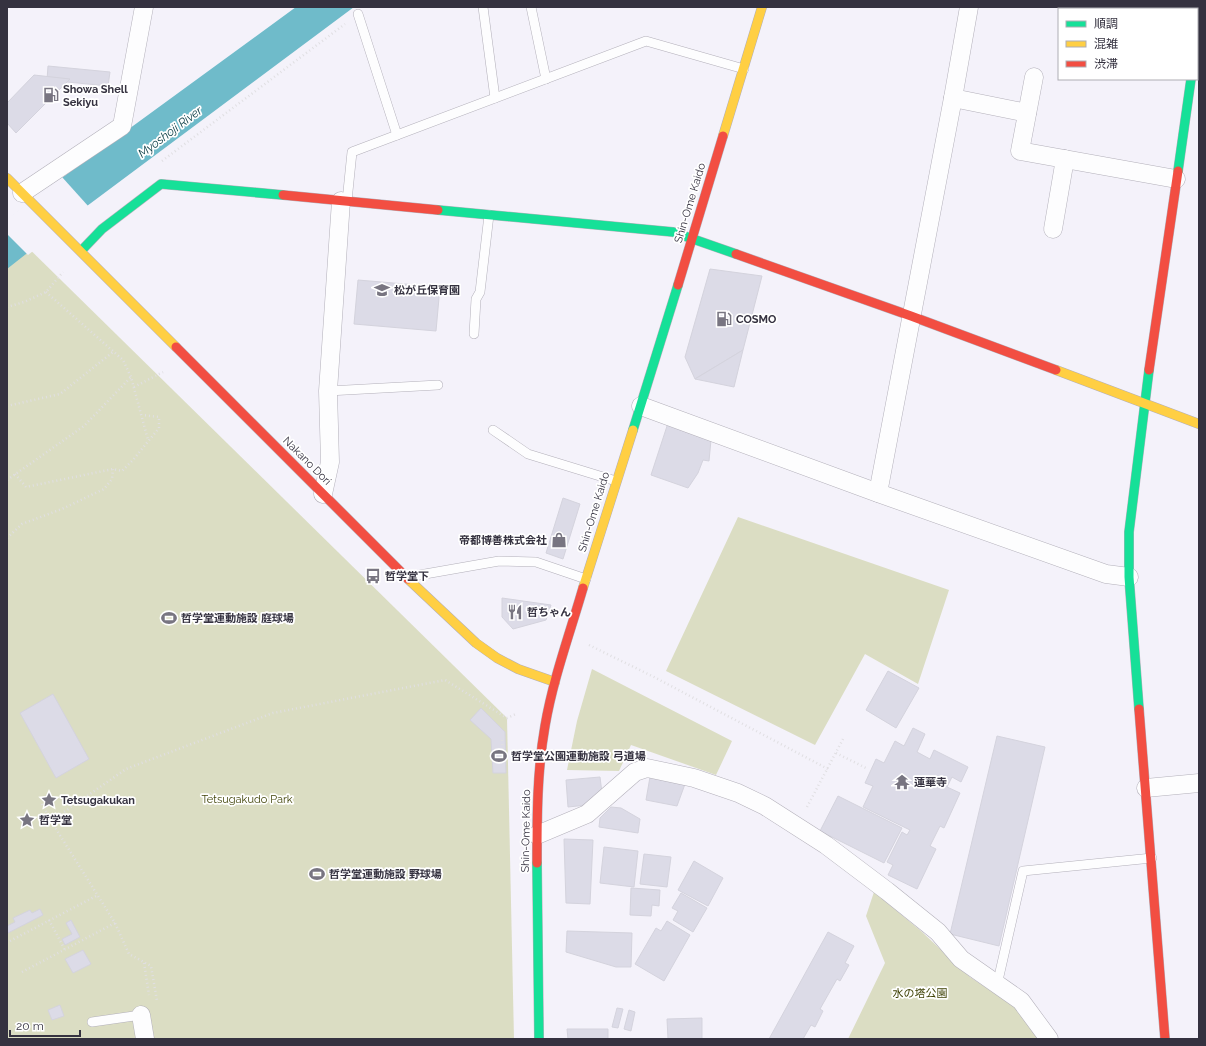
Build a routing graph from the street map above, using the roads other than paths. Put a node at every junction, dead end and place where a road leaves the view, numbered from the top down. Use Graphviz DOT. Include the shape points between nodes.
graph roads {
  1 [pos="144,7"];
  2 [pos="483,7"];
  3 [pos="531,7"];
  4 [pos="762,7"];
  5 [pos="969,7"];
  6 [pos="358,14"];
  7 [pos="744,69"];
  8 [pos="1034,77"];
  9 [pos="546,79"];
  10 [pos="1191,80"];
  11 [pos="494,98"];
  12 [pos="953,98"];
  13 [pos="1027,112"];
  14 [pos="397,135"];
  15 [pos="1065,159"];
  16 [pos="7,178"];
  17 [pos="1176,179"];
  18 [pos="27,197"];
  19 [pos="344,201"];
  20 [pos="489,214"];
  21 [pos="1053,229"];
  22 [pos="693,238"];
  23 [pos="81,251"];
  24 [pos="912,316"];
  25 [pos="474,334"];
  26 [pos="438,385"];
  27 [pos="328,391"];
  28 [pos="1144,403"];
  29 [pos="641,406"];
  30 [pos="1199,424"];
  31 [pos="493,430"];
  32 [pos="616,481"];
  33 [pos="878,493"];
  34 [pos="323,494"];
  35 [pos="1130,577"];
  36 [pos="407,578"];
  37 [pos="586,579"];
  38 [pos="555,682"];
  39 [pos="1199,783"];
  40 [pos="1146,788"];
  41 [pos="537,835"];
  42 [pos="1152,858"];
  43 [pos="997,985"];
  44 [pos="141,1016"];
  45 [pos="92,1022"];
  46 [pos="145,1039"];
  47 [pos="539,1039"];
  48 [pos="1048,1039"];
  49 [pos="1165,1039"];
  1 -- 18 [label="street" via="122,126"];
  2 -- 11 [label="lane"];
  3 -- 9 [label="lane"];
  4 -- 7 [label="street, Shin-Ome Kaido"];
  5 -- 12 [label="street"];
  6 -- 14 [label="lane"];
  7 -- 9 [label="lane" via="646,41"];
  7 -- 22 [label="street, Shin-Ome Kaido"];
  8 -- 13 [label="street"];
  9 -- 11 [label="lane"];
  10 -- 17 [label="street"];
  11 -- 14 [label="lane"];
  12 -- 13 [label="street"];
  12 -- 24 [label="street"];
  13 -- 15 [label="street" via="1020,151"];
  14 -- 19 [label="lane" via="352,152"];
  15 -- 17 [label="street"];
  15 -- 21 [label="street"];
  16 -- 18 [label="street"];
  17 -- 28 [label="street"];
  18 -- 23 [label="street, Nakano Dori"];
  19 -- 20 [label="street"];
  19 -- 23 [label="street" via="161,184 102,229"];
  19 -- 27 [label="street"];
  20 -- 22 [label="street" via="673,232"];
  20 -- 25 [label="lane" via="480,292 476,300"];
  22 -- 24 [label="street"];
  22 -- 29 [label="street, Shin-Ome Kaido"];
  23 -- 34 [label="street, Nakano Dori"];
  24 -- 28 [label="street"];
  24 -- 33 [label="street"];
  26 -- 27 [label="lane"];
  27 -- 34 [label="street" via="330,462"];
  28 -- 30 [label="street"];
  28 -- 35 [label="street" via="1129,532"];
  29 -- 32 [label="street, Shin-Ome Kaido"];
  29 -- 33 [label="street"];
  31 -- 32 [label="lane" via="528,454"];
  32 -- 37 [label="street, Shin-Ome Kaido"];
  33 -- 35 [label="street" via="1106,574"];
  34 -- 36 [label="street, Nakano Dori"];
  35 -- 40 [label="street"];
  36 -- 37 [label="lane" via="499,561 536,562"];
  36 -- 38 [label="street, Nakano Dori" via="476,643 497,658 518,669"];
  37 -- 38 [label="street, Shin-Ome Kaido"];
  38 -- 41 [label="street, Shin-Ome Kaido" via="545,725 539,770"];
  39 -- 40 [label="street"];
  40 -- 42 [label="street"];
  41 -- 43 [label="street" via="587,814 635,772 647,768 694,778 738,793 765,806 826,845 938,932 961,959"];
  41 -- 47 [label="street, Shin-Ome Kaido"];
  42 -- 43 [label="lane" via="1023,871"];
  42 -- 49 [label="street"];
  43 -- 48 [label="street" via="1021,1001"];
  44 -- 45 [label="lane"];
  44 -- 46 [label="street"];
}
